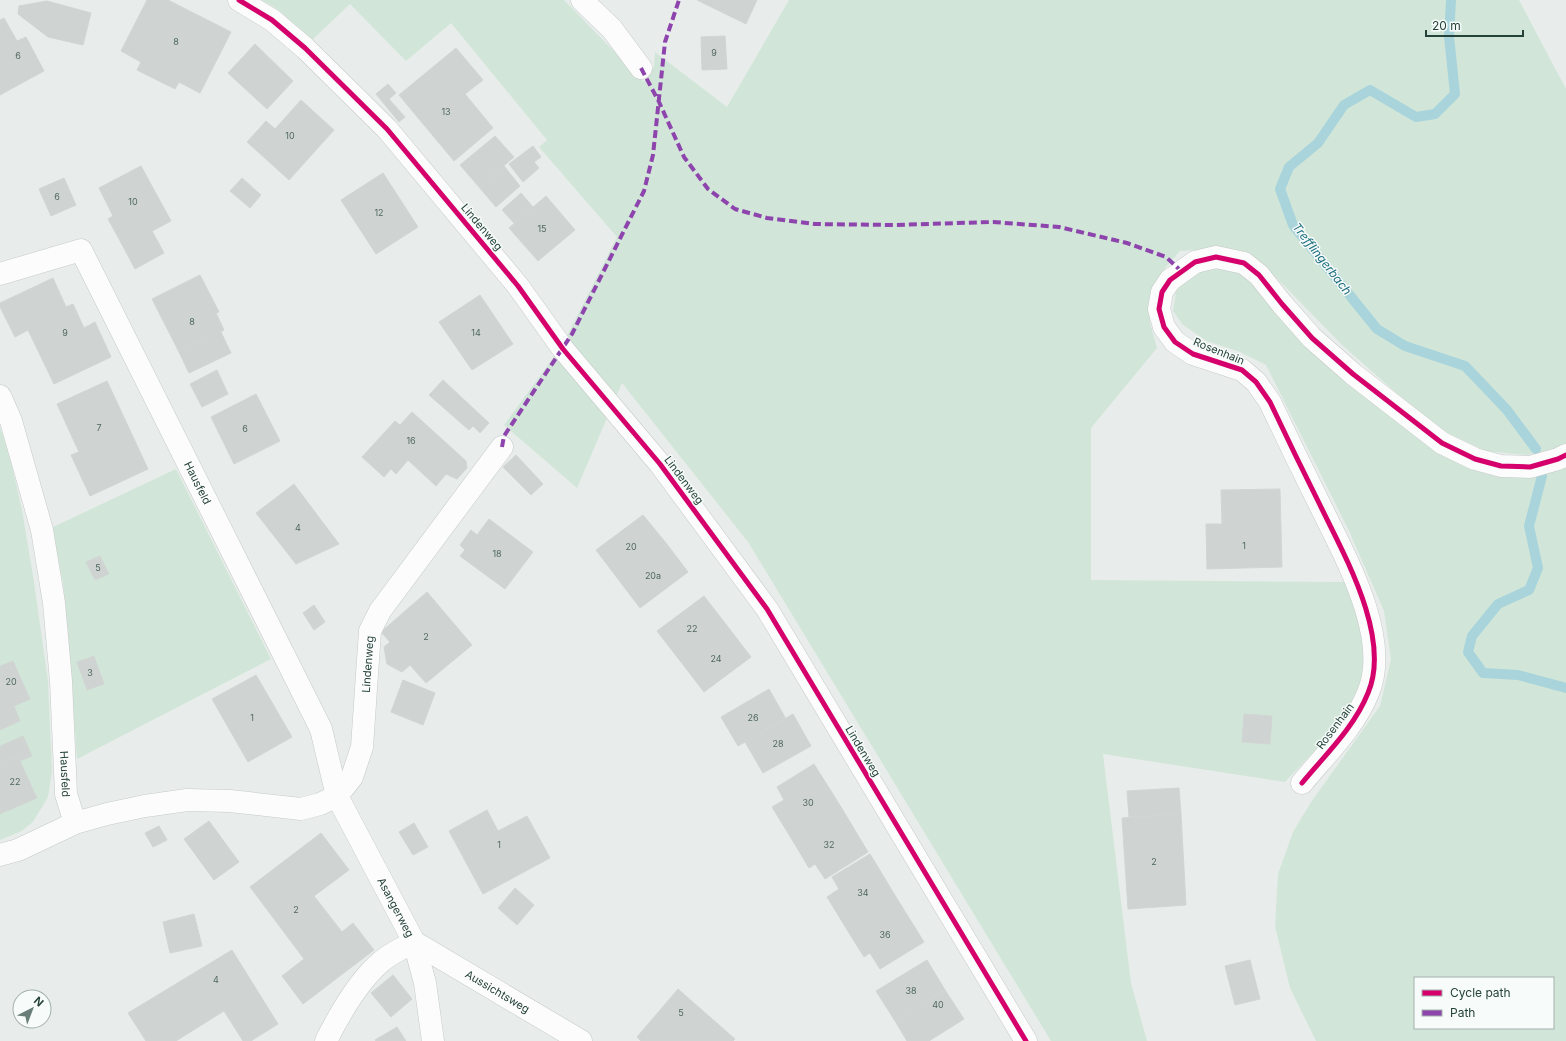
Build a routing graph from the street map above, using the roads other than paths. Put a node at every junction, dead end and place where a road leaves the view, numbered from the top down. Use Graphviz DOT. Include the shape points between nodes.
graph roads {
  1 [pos="239,0"];
  2 [pos="582,0"];
  3 [pos="641,68"];
  4 [pos="0,274"];
  5 [pos="0,396"];
  6 [pos="502,447"];
  7 [pos="1566,455"];
  8 [pos="1302,783"];
  9 [pos="337,796"];
  10 [pos="75,823"];
  11 [pos="0,855"];
  12 [pos="414,942"];
  13 [pos="326,1041"];
  14 [pos="433,1041"];
  15 [pos="581,1041"];
  16 [pos="1026,1041"];
  1 -- 16 [label="street, Lindenweg" via="272,20 305,48 387,129 518,286 563,349 660,464 766,609"];
  2 -- 3 [label="street" via="612,29"];
  4 -- 9 [label="street, Hausfeld" via="81,250 321,729"];
  5 -- 10 [label="street, Hausfeld" via="11,421 42,530 54,603 61,681 66,794"];
  6 -- 9 [label="street, Lindenweg" via="380,611 370,631 362,747 352,777"];
  7 -- 8 [label="street, Rosenhain" via="1530,467 1501,466 1475,459 1442,442 1353,374 1312,338 1259,275 1244,263 1216,258 1195,262 1170,280 1162,292 1159,309 1164,327 1175,342 1193,354 1242,370 1256,382 1270,402 1352,571 1374,641 1374,669 1369,693 1356,717"];
  9 -- 10 [label="street" via="301,809 230,801 187,800 145,806"];
  9 -- 12 [label="street, Asangerweg"];
  10 -- 11 [label="street" via="18,850"];
  12 -- 13 [label="street, Asangerweg" via="382,960 370,973 350,999"];
  12 -- 14 [label="street" via="425,983"];
  12 -- 15 [label="street, Aussichtsweg"];
}
